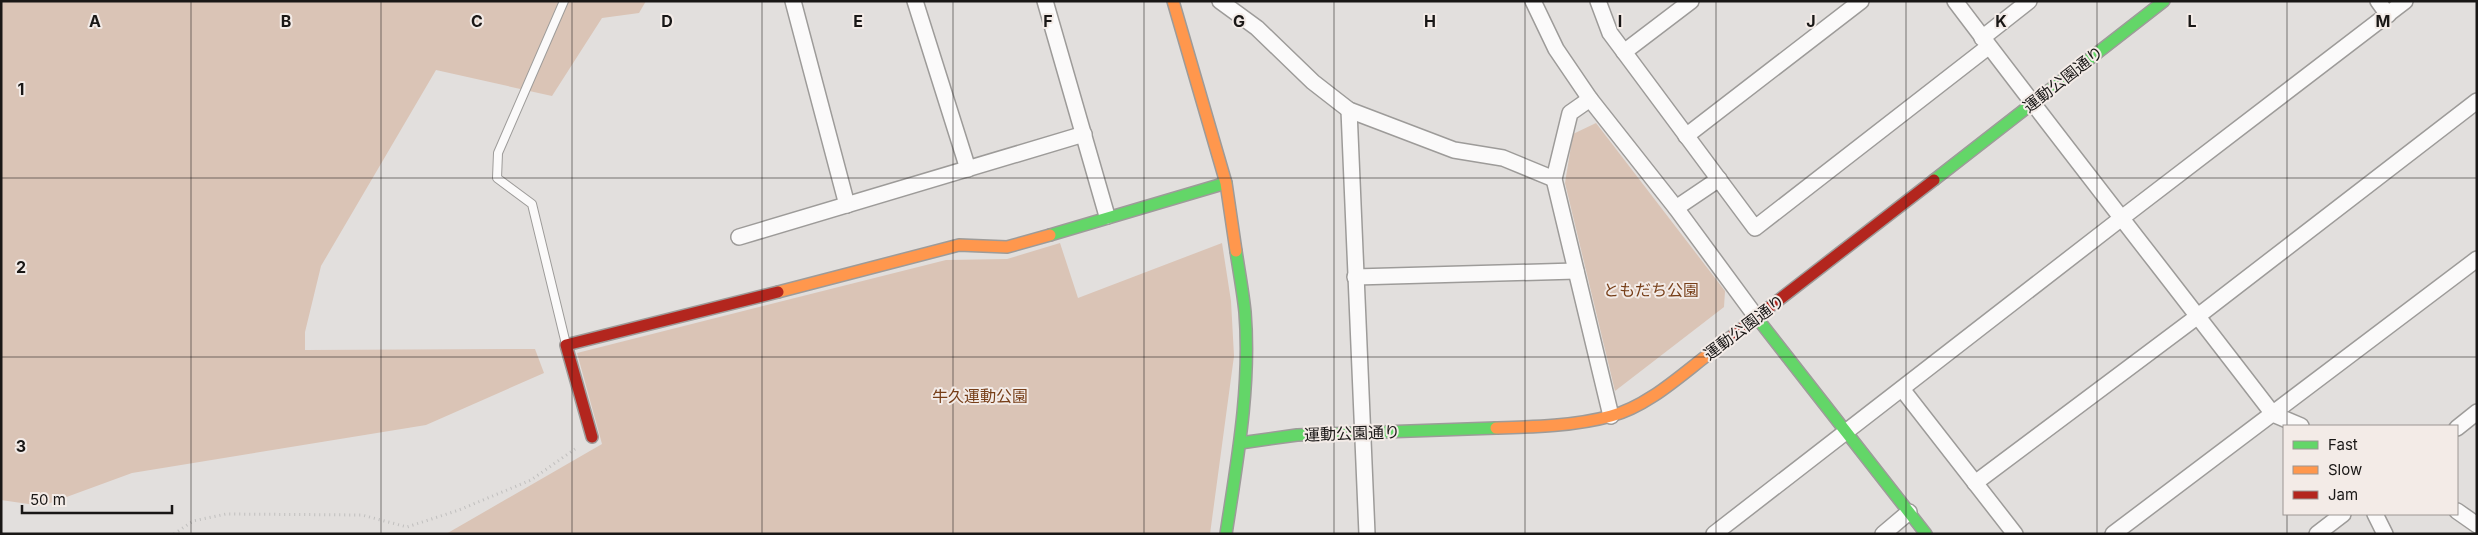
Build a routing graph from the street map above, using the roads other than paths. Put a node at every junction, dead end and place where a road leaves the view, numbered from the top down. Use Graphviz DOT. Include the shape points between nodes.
graph roads {
  1 [pos="564,1"];
  2 [pos="793,1"];
  3 [pos="915,1"];
  4 [pos="1045,1"];
  5 [pos="1173,1"];
  6 [pos="1220,1"];
  7 [pos="1533,1"];
  8 [pos="1598,1"];
  9 [pos="1691,1"];
  10 [pos="1861,1"];
  11 [pos="1955,1"];
  12 [pos="2029,1"];
  13 [pos="2164,1"];
  14 [pos="2378,1"];
  15 [pos="2405,1"];
  16 [pos="2388,14"];
  17 [pos="1986,42"];
  18 [pos="1624,52"];
  19 [pos="1590,99"];
  20 [pos="2477,101"];
  21 [pos="2031,104"];
  22 [pos="1349,110"];
  23 [pos="1084,134"];
  24 [pos="1686,136"];
  25 [pos="968,169"];
  26 [pos="1719,179"];
  27 [pos="1554,180"];
  28 [pos="1226,183"];
  29 [pos="847,205"];
  30 [pos="1676,208"];
  31 [pos="1107,216"];
  32 [pos="2123,217"];
  33 [pos="739,237"];
  34 [pos="2477,259"];
  35 [pos="1576,271"];
  36 [pos="1355,277"];
  37 [pos="2198,316"];
  38 [pos="1758,318"];
  39 [pos="566,345"];
  40 [pos="1902,389"];
  41 [pos="2477,412"];
  42 [pos="2273,414"];
  43 [pos="1611,416"];
  44 [pos="2300,425"];
  45 [pos="2458,427"];
  46 [pos="1846,431"];
  47 [pos="1361,432"];
  48 [pos="592,437"];
  49 [pos="1240,443"];
  50 [pos="1975,483"];
  51 [pos="1909,512"];
  52 [pos="2458,512"];
  53 [pos="2342,515"];
  54 [pos="2376,515"];
  55 [pos="2477,525"];
  56 [pos="1226,534"];
  57 [pos="1367,534"];
  58 [pos="1714,534"];
  59 [pos="1883,534"];
  60 [pos="1926,534"];
  61 [pos="2015,534"];
  62 [pos="2113,534"];
  63 [pos="2317,534"];
  64 [pos="2385,534"];
  1 -- 39 [label="lane" via="498,153 497,178 532,204"];
  2 -- 29 [label="street"];
  3 -- 25 [label="street"];
  4 -- 23 [label="street"];
  5 -- 28 [label="street"];
  6 -- 22 [label="street" via="1258,28 1313,82"];
  7 -- 19 [label="street" via="1556,49"];
  8 -- 18 [label="street" via="1610,33"];
  9 -- 18 [label="street"];
  10 -- 24 [label="street"];
  11 -- 17 [label="street"];
  12 -- 17 [label="street"];
  13 -- 21 [label="street, 運動公園通り"];
  14 -- 16 [label="street"];
  15 -- 16 [label="street"];
  16 -- 32 [label="street"];
  17 -- 21 [label="street"];
  17 -- 26 [label="street" via="1756,228"];
  18 -- 24 [label="street"];
  19 -- 27 [label="street" via="1570,112"];
  19 -- 30 [label="street"];
  20 -- 37 [label="street"];
  21 -- 32 [label="street"];
  21 -- 38 [label="street, 運動公園通り"];
  22 -- 27 [label="street" via="1454,150 1503,158"];
  22 -- 36 [label="street"];
  23 -- 25 [label="street"];
  23 -- 31 [label="street"];
  24 -- 26 [label="street"];
  25 -- 29 [label="street"];
  26 -- 30 [label="street"];
  27 -- 35 [label="street"];
  28 -- 31 [label="street"];
  28 -- 49 [label="street" via="1245,313 1246,375"];
  29 -- 33 [label="street"];
  30 -- 38 [label="street"];
  31 -- 39 [label="street" via="1007,247 959,245"];
  32 -- 37 [label="street"];
  32 -- 40 [label="street"];
  34 -- 42 [label="street"];
  35 -- 36 [label="street"];
  35 -- 43 [label="street"];
  36 -- 47 [label="street"];
  37 -- 42 [label="street"];
  37 -- 50 [label="street"];
  38 -- 43 [label="street, 運動公園通り" via="1654,394"];
  38 -- 46 [label="street"];
  39 -- 48 [label="street"];
  40 -- 46 [label="street"];
  40 -- 50 [label="street"];
  41 -- 45 [label="street"];
  42 -- 44 [label="street"];
  42 -- 62 [label="street"];
  43 -- 47 [label="street, 運動公園通り" via="1504,428"];
  46 -- 51 [label="street"];
  46 -- 58 [label="street"];
  47 -- 49 [label="street, 運動公園通り" via="1297,435"];
  47 -- 57 [label="street"];
  49 -- 56 [label="street"];
  50 -- 61 [label="street"];
  51 -- 59 [label="street"];
  51 -- 60 [label="street"];
  52 -- 55 [label="street"];
  53 -- 63 [label="street"];
  54 -- 64 [label="street"];
}
